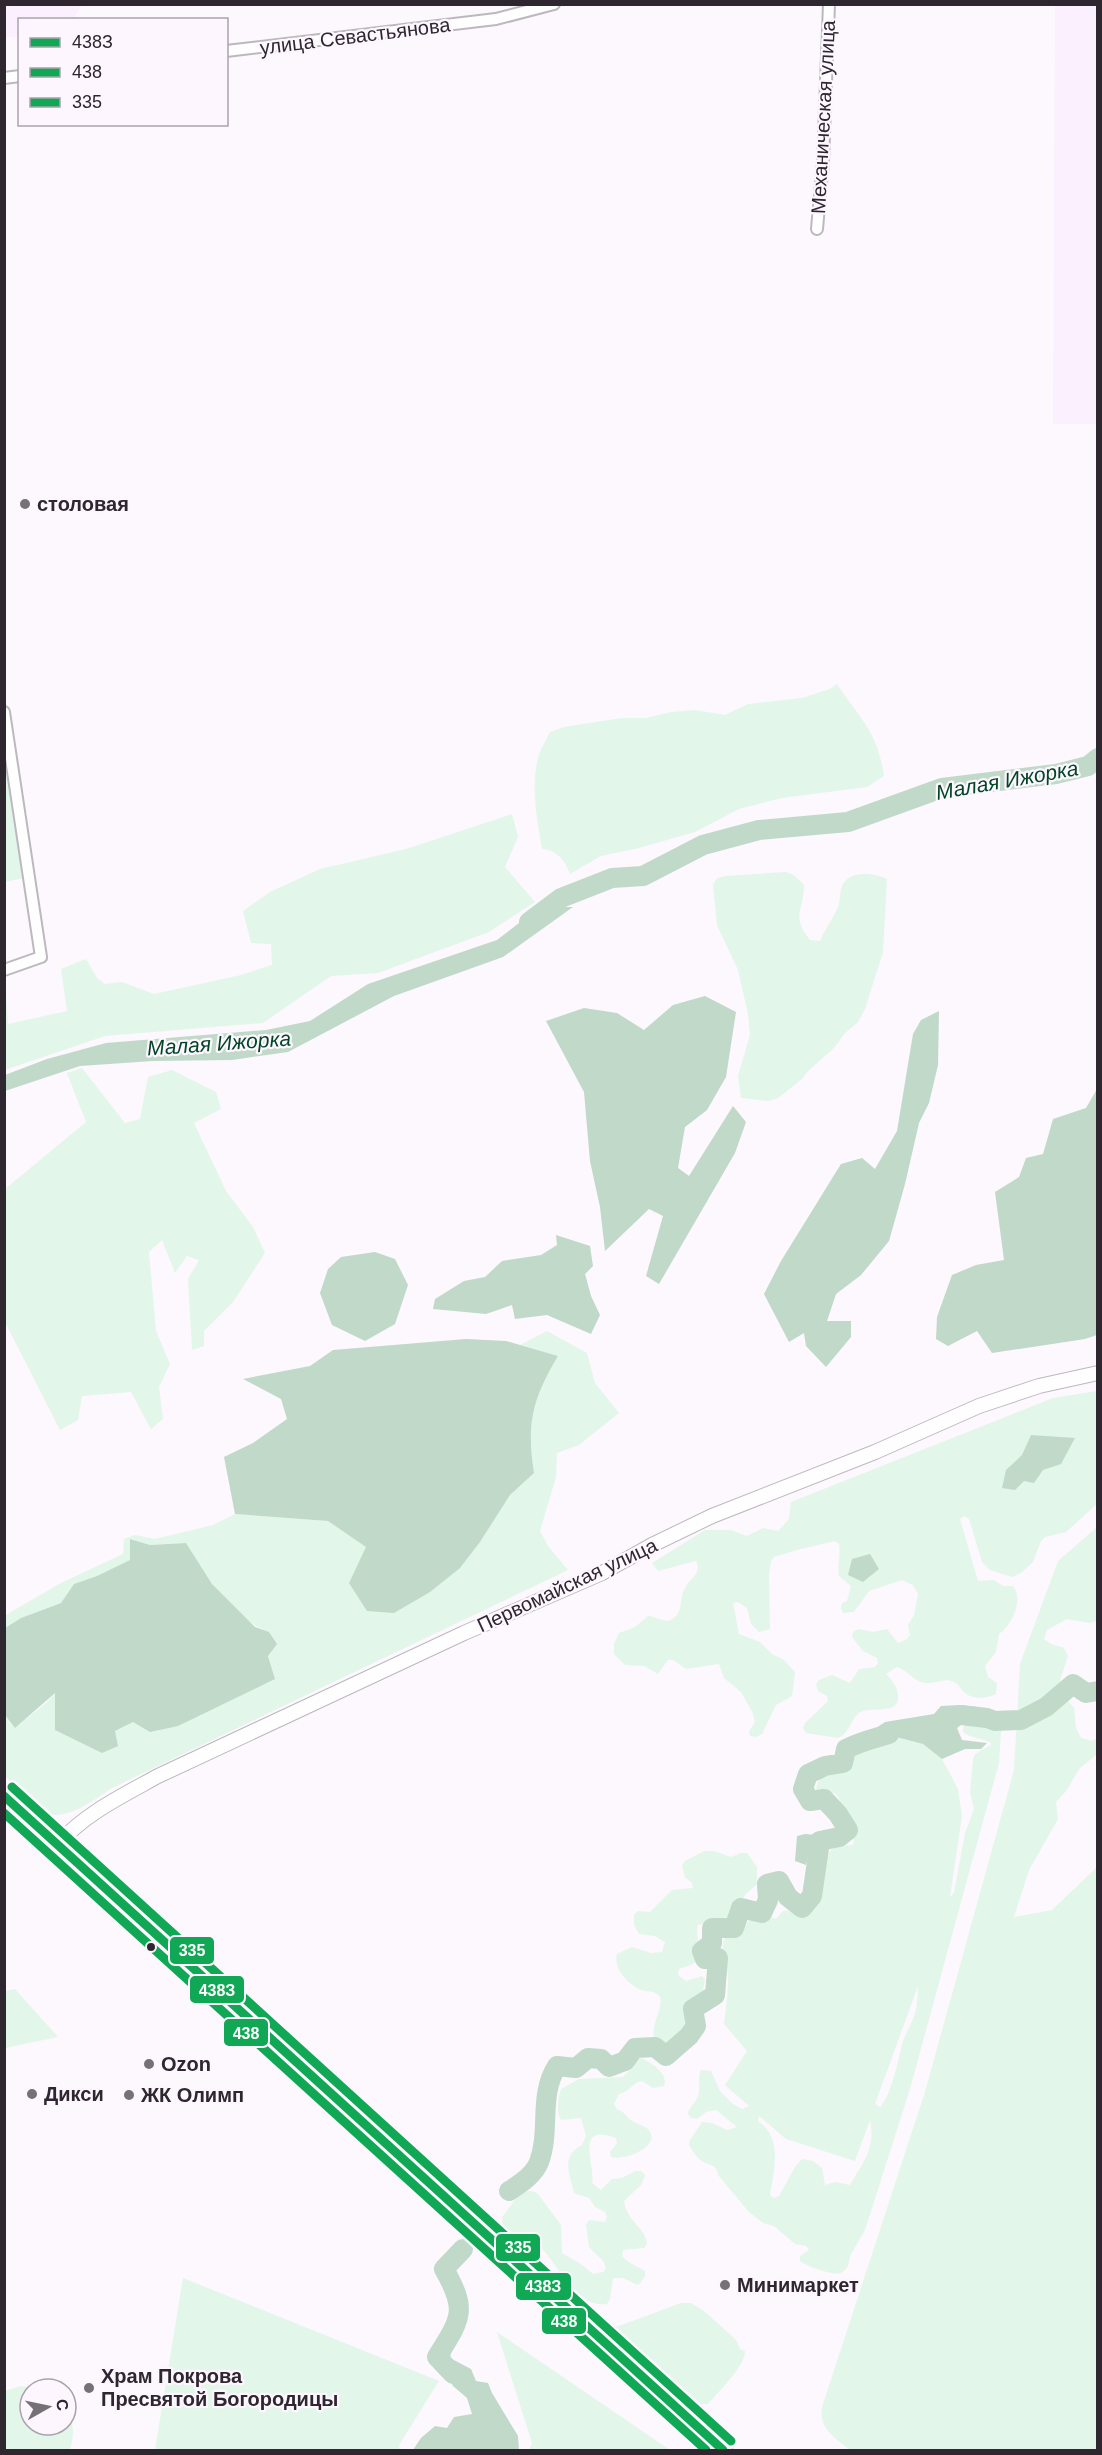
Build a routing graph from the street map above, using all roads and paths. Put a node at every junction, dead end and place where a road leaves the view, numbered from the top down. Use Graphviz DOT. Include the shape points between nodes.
graph roads {
  1 [pos="554,4"];
  2 [pos="829,4"];
  3 [pos="228,51"];
  4 [pos="817,229"];
  5 [pos="4,712"];
  6 [pos="4,970"];
  7 [pos="1098,1372"];
  8 [pos="4,1796"];
  9 [pos="59,1843"];
  10 [pos="723,2451"];
  1 -- 3 [label="street, улица Севастьянова" via="496,19"];
  2 -- 4 [label="street, Механическая улица"];
  5 -- 6 [label="street" via="41,957"];
  7 -- 9 [label="street, Первомайская улица" via="979,1406 712,1516 602,1573 158,1776 115,1798 80,1822"];
  8 -- 9 [label="main road"];
  9 -- 10 [label="main road"];
}
